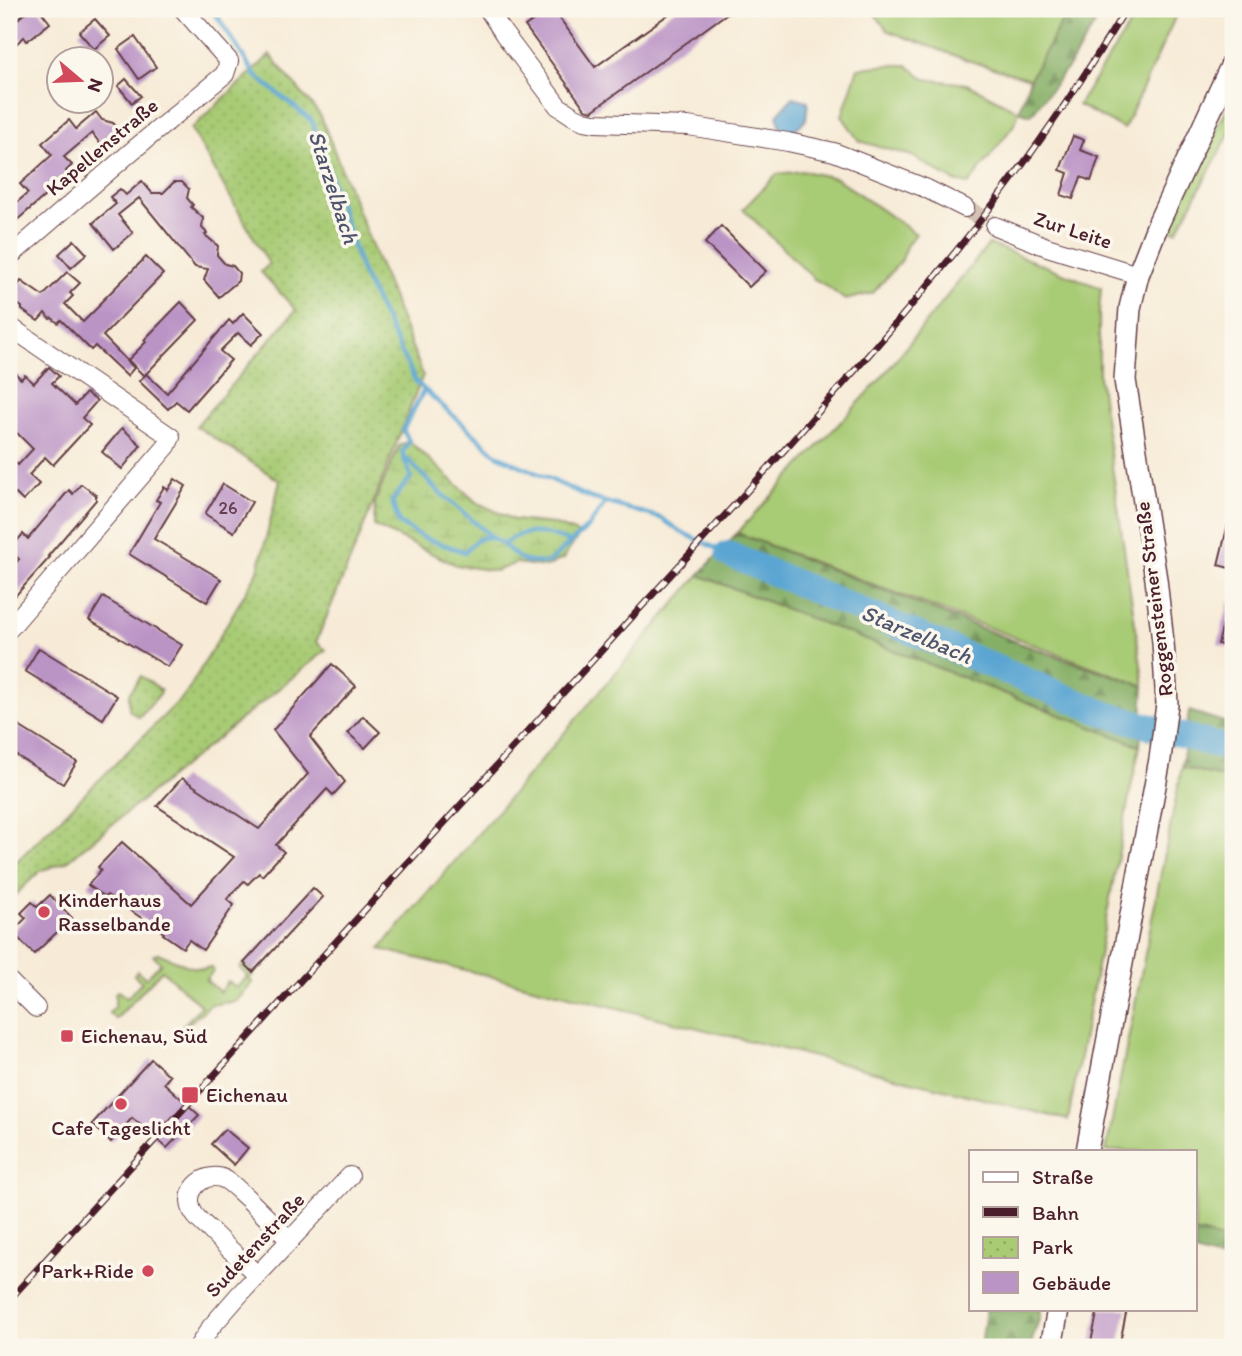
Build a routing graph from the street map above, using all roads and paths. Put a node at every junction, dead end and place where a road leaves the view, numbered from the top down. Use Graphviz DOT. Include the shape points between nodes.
graph roads {
  1 [pos="183,9"];
  2 [pos="488,9"];
  3 [pos="1233,62"];
  4 [pos="965,208"];
  5 [pos="995,226"];
  6 [pos="9,257"];
  7 [pos="1138,275"];
  8 [pos="9,326"];
  9 [pos="9,629"];
  10 [pos="12,990"];
  11 [pos="36,1008"];
  12 [pos="1087,1150"];
  13 [pos="349,1176"];
  14 [pos="290,1240"];
  15 [pos="257,1275"];
  16 [pos="1058,1310"];
  17 [pos="198,1347"];
  18 [pos="1051,1347"];
  1 -- 6 [label="street, Kapellenstraße" via="229,61 225,74"];
  2 -- 4 [label="street" via="558,106 584,121 688,126 834,152"];
  3 -- 7 [label="street, Roggensteiner Straße"];
  5 -- 7 [label="street, Zur Leite"];
  7 -- 12 [label="street, Roggensteiner Straße" via="1130,308 1125,380 1156,579 1167,704"];
  8 -- 9 [label="street" via="172,437"];
  10 -- 11 [label="street"];
  13 -- 14 [label="street, Sudetenstraße"];
  14 -- 15 [label="street, Sudetenstraße"];
  14 -- 15 [label="street" via="222,1178 206,1178 194,1188 192,1210"];
  15 -- 17 [label="street, Sudetenstraße"];
  16 -- 18 [label="street"];
}
